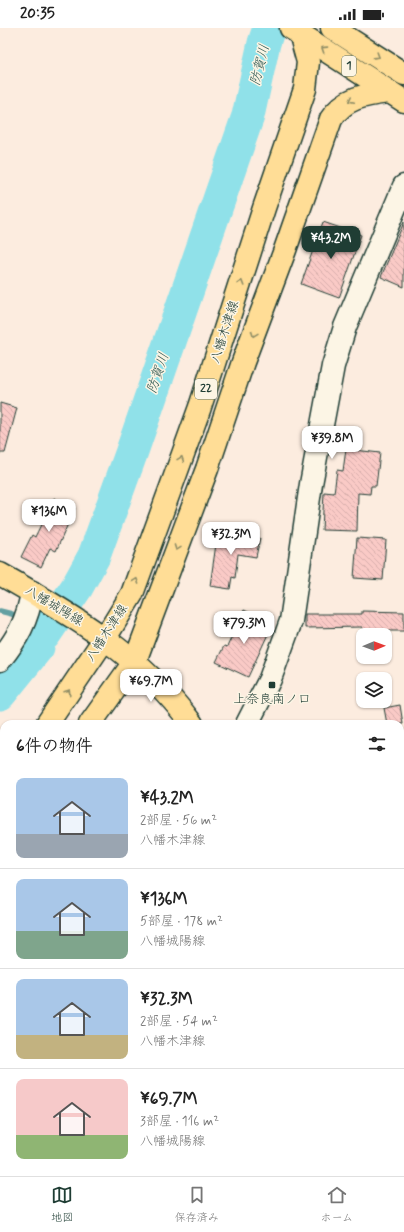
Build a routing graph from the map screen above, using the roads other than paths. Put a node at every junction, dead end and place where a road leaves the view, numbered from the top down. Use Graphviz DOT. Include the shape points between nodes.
graph roads {
  1 [pos="332,28"];
  2 [pos="295,30"];
  3 [pos="404,74"];
  4 [pos="396,96"];
  5 [pos="404,186"];
  6 [pos="0,574"];
  7 [pos="32,592"];
  8 [pos="106,638"];
  9 [pos="0,660"];
  10 [pos="135,662"];
  11 [pos="50,720"];
  12 [pos="93,720"];
  13 [pos="188,720"];
  14 [pos="249,720"];
  1 -- 3 [label="main road, 1, one-way"];
  4 -- 2 [label="main road, 1, one-way"];
  8 -- 2 [label="main road, 八幡木津線 / 22, one-way" via="132,594 193,429 264,208 306,89 308,62"];
  4 -- 10 [label="main road, 八幡木津線 / 22, one-way" via="354,98 337,110 331,119 207,469"];
  5 -- 14 [label="street" via="345,327 333,366 311,484 291,621 270,679"];
  6 -- 7 [label="main road, 八幡城陽線"];
  7 -- 8 [label="main road, 八幡城陽線"];
  7 -- 9 [label="street" via="29,612 14,642"];
  8 -- 10 [label="main road, 八幡城陽線"];
  11 -- 8 [label="main road, 八幡木津線 / 22, one-way"];
  10 -- 12 [label="main road, 八幡木津線 / 22"];
  10 -- 13 [label="main road, 八幡城陽線"];
}
